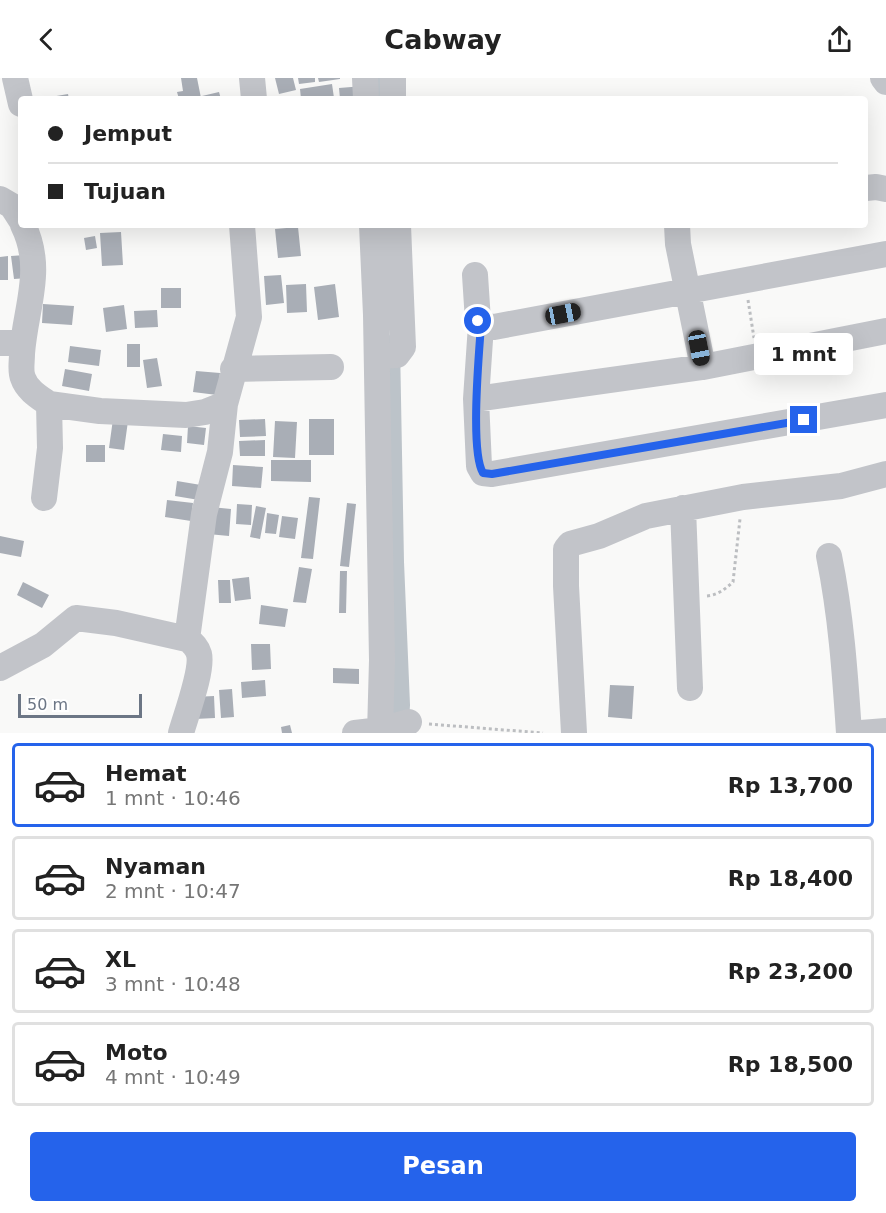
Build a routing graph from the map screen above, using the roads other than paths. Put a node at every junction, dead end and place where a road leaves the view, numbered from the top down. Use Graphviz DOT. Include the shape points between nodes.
graph roads {
  1 [pos="16,78"];
  2 [pos="252,78"];
  3 [pos="365,78"];
  4 [pos="393,78"];
  5 [pos="883,78"];
  6 [pos="886,82"];
  7 [pos="0,86"];
  8 [pos="19,96"];
  9 [pos="254,96"];
  10 [pos="366,96"];
  11 [pos="393,96"];
  12 [pos="868,188"];
  13 [pos="886,189"];
  14 [pos="0,199"];
  15 [pos="18,215"];
  16 [pos="24,228"];
  17 [pos="242,228"];
  18 [pos="372,228"];
  19 [pos="398,228"];
  20 [pos="677,228"];
  21 [pos="886,254"];
  22 [pos="475,275"];
  23 [pos="689,291"];
  24 [pos="481,325"];
  25 [pos="886,331"];
  26 [pos="11,343"];
  27 [pos="385,355"];
  28 [pos="331,367"];
  29 [pos="703,367"];
  30 [pos="233,369"];
  31 [pos="476,399"];
  32 [pos="225,404"];
  33 [pos="48,405"];
  34 [pos="886,405"];
  35 [pos="886,474"];
  36 [pos="44,498"];
  37 [pos="683,508"];
  38 [pos="829,556"];
  39 [pos="187,639"];
  40 [pos="0,668"];
  41 [pos="690,688"];
  42 [pos="391,728"];
  43 [pos="886,731"];
  44 [pos="181,733"];
  45 [pos="355,733"];
  46 [pos="574,733"];
  47 [pos="849,733"];
  48 [pos="861,733"];
  1 -- 7 [label="street"];
  1 -- 8 [label="street"];
  2 -- 9 [label="street"];
  3 -- 10 [label="street"];
  4 -- 11 [label="street"];
  5 -- 6 [label="street"];
  12 -- 13 [label="street"];
  14 -- 15 [label="street"];
  16 -- 26 [label="street" via="33,264 32,294"];
  17 -- 30 [label="street" via="249,317"];
  18 -- 27 [label="street"];
  19 -- 27 [label="street" via="403,347"];
  20 -- 23 [label="street"];
  21 -- 23 [label="street"];
  22 -- 24 [label="street"];
  23 -- 24 [label="street" via="494,327"];
  23 -- 29 [label="street"];
  24 -- 31 [label="street"];
  25 -- 29 [label="street"];
  26 -- 33 [label="street" via="23,378"];
  27 -- 42 [label="street" via="382,660"];
  28 -- 30 [label="street"];
  29 -- 31 [label="street"];
  30 -- 32 [label="street"];
  31 -- 34 [label="street" via="479,466 483,473 492,474"];
  32 -- 33 [label="street" via="186,415"];
  32 -- 39 [label="street" via="220,452 204,514"];
  33 -- 36 [label="street" via="51,448"];
  35 -- 37 [label="street" via="842,486"];
  37 -- 41 [label="street"];
  37 -- 46 [label="street" via="646,516 570,544 566,549"];
  38 -- 47 [label="street" via="842,639"];
  39 -- 40 [label="street" via="76,618 43,645"];
  39 -- 44 [label="street" via="195,644 199,654 199,670"];
  42 -- 45 [label="street"];
  43 -- 48 [label="street"];
}
